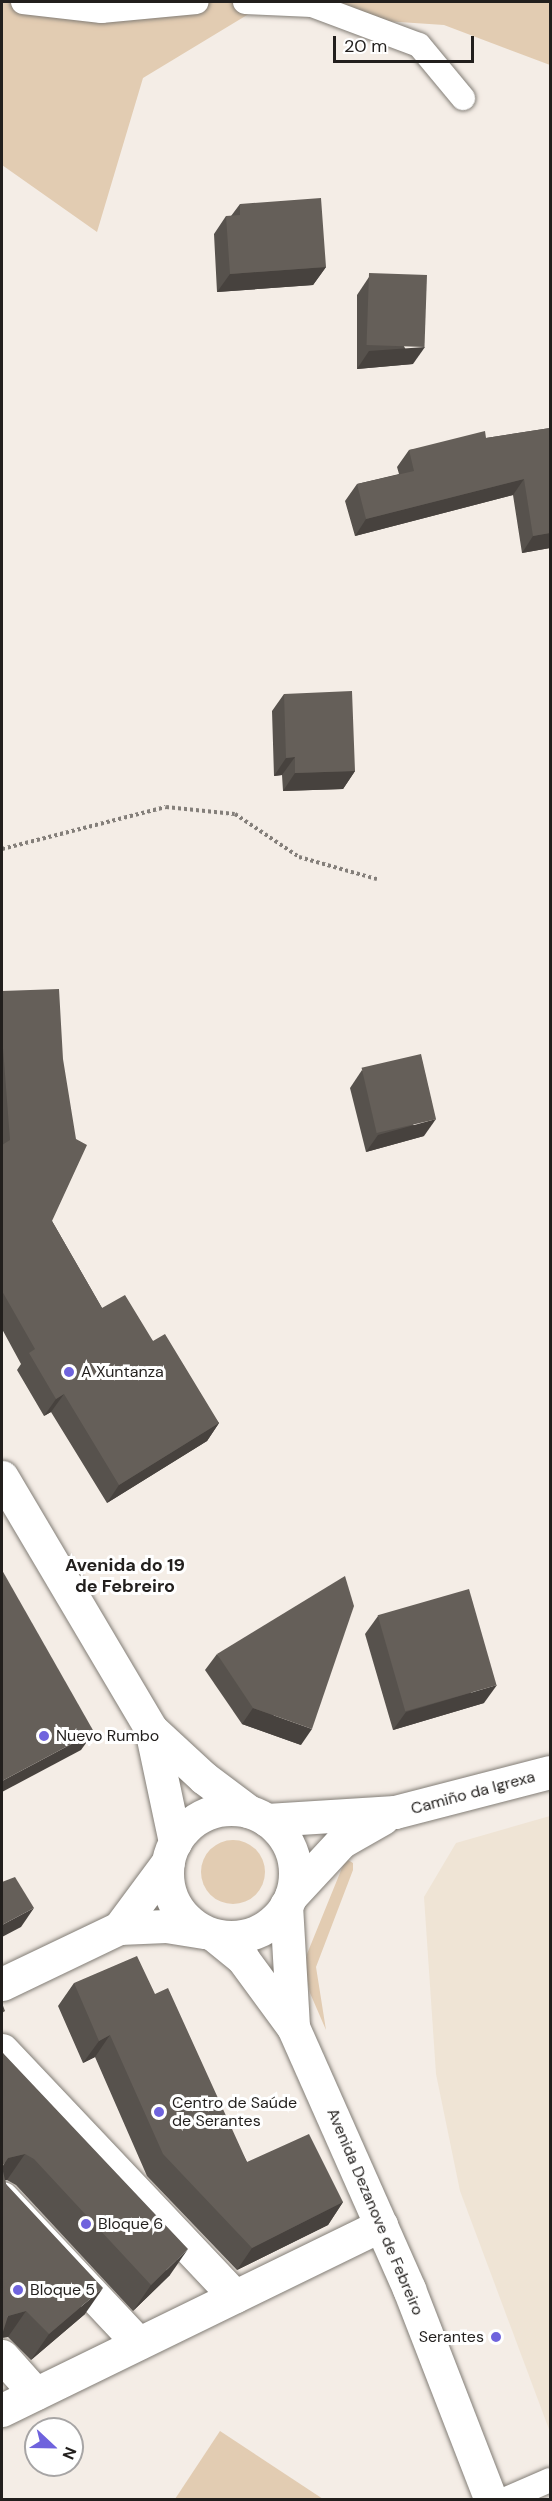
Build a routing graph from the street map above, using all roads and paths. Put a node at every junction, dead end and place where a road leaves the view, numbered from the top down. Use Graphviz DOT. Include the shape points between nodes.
graph roads {
  1 [pos="23,2"];
  2 [pos="197,2"];
  3 [pos="245,2"];
  4 [pos="463,98"];
  5 [pos="2,849"];
  6 [pos="377,879"];
  7 [pos="2,1477"];
  8 [pos="151,1728"];
  9 [pos="550,1772"];
  10 [pos="395,1812"];
  11 [pos="258,1816"];
  12 [pos="171,1852"];
  13 [pos="288,1900"];
  14 [pos="119,1928"];
  15 [pos="209,1934"];
  16 [pos="2,1984"];
  17 [pos="294,2027"];
  18 [pos="2,2050"];
  19 [pos="2,2198"];
  20 [pos="381,2225"];
  21 [pos="235,2296"];
  22 [pos="138,2343"];
  23 [pos="2,2356"];
  24 [pos="35,2393"];
  25 [pos="2,2410"];
  26 [pos="550,2480"];
  27 [pos="490,2499"];
  28 [pos="504,2499"];
  1 -- 2 [label="lane" via="101,11"];
  3 -- 4 [label="lane" via="312,5 419,45"];
  5 -- 6 [label="path" via="166,807 235,814 299,857"];
  7 -- 8 [label="street"];
  8 -- 11 [label="street" via="204,1778"];
  8 -- 12 [label="street"];
  9 -- 10 [label="street, Camiño da Igrexa"];
  10 -- 11 [label="street"];
  10 -- 13 [label="street" via="341,1842"];
  11 -- 12 [label="street" via="227,1809 206,1814 188,1825"];
  11 -- 13 [label="street" via="282,1835 292,1854 295,1875"];
  12 -- 14 [label="street"];
  12 -- 15 [label="street" via="168,1883 174,1903 186,1920"];
  13 -- 15 [label="street" via="264,1928 245,1936"];
  13 -- 17 [label="street, Avenida Dezanove de Febreiro"];
  14 -- 15 [label="street" via="166,1926"];
  14 -- 16 [label="street"];
  15 -- 17 [label="street, Avenida Dezanove de Febreiro" via="243,1959"];
  17 -- 20 [label="street, Avenida Dezanove de Febreiro"];
  18 -- 21 [label="street"];
  19 -- 22 [label="street"];
  20 -- 21 [label="street"];
  20 -- 27 [label="street, Avenida Dezanove de Febreiro"];
  21 -- 22 [label="street"];
  22 -- 24 [label="street"];
  23 -- 24 [label="street"];
  24 -- 25 [label="street"];
  26 -- 28 [label="lane"];
}
